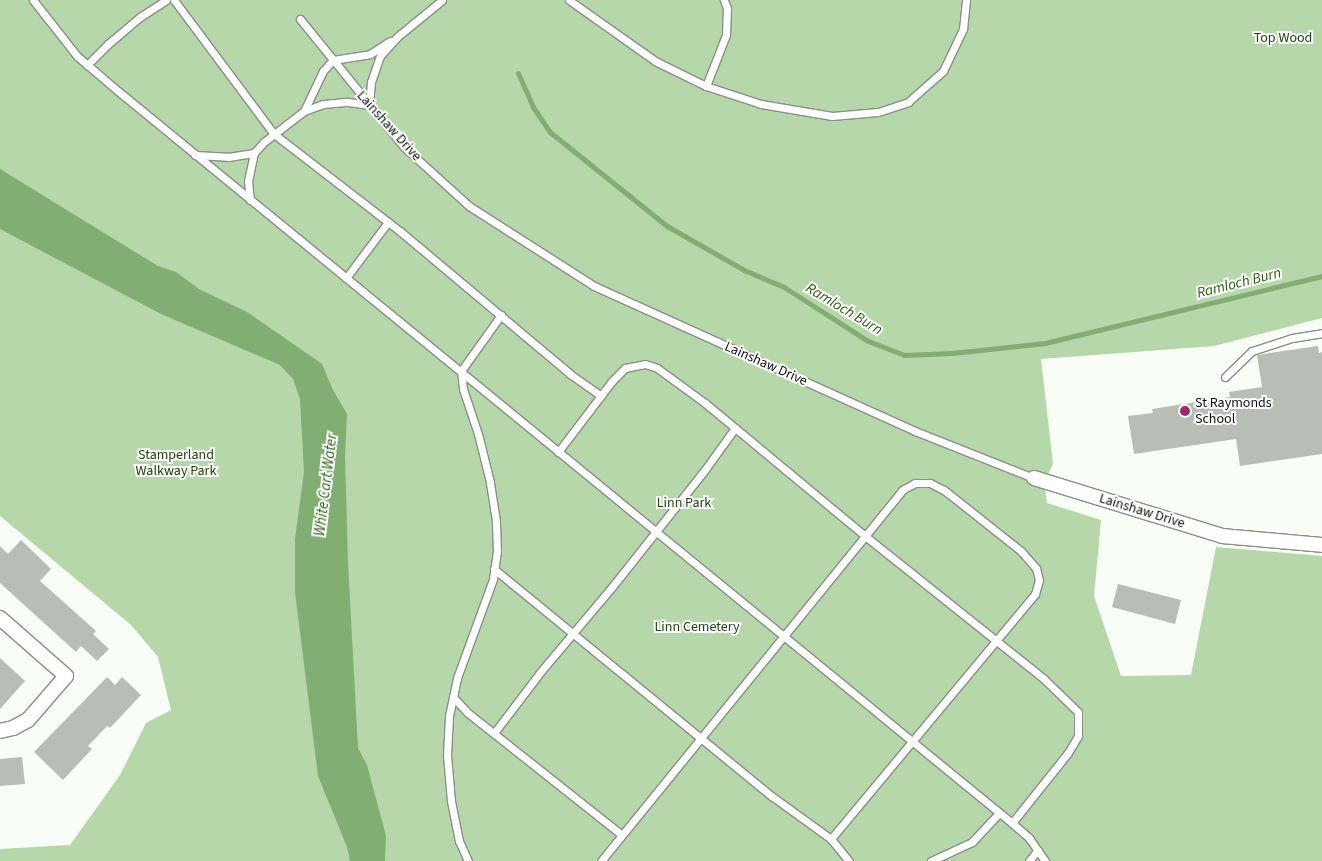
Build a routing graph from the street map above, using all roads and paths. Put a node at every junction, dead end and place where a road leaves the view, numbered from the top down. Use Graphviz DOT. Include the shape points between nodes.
graph roads {
  1 [pos="33,0"];
  2 [pos="166,0"];
  3 [pos="174,0"];
  4 [pos="442,0"];
  5 [pos="569,0"];
  6 [pos="724,0"];
  7 [pos="966,0"];
  8 [pos="300,19"];
  9 [pos="397,36"];
  10 [pos="333,60"];
  11 [pos="87,65"];
  12 [pos="706,86"];
  13 [pos="369,105"];
  14 [pos="304,111"];
  15 [pos="274,134"];
  16 [pos="254,153"];
  17 [pos="195,155"];
  18 [pos="250,200"];
  19 [pos="388,222"];
  20 [pos="346,278"];
  21 [pos="501,315"];
  22 [pos="1322,333"];
  23 [pos="461,371"];
  24 [pos="1224,376"];
  25 [pos="601,396"];
  26 [pos="735,428"];
  27 [pos="558,452"];
  28 [pos="1034,478"];
  29 [pos="655,531"];
  30 [pos="864,536"];
  31 [pos="1322,544"];
  32 [pos="494,569"];
  33 [pos="0,618"];
  34 [pos="573,633"];
  35 [pos="782,636"];
  36 [pos="996,643"];
  37 [pos="453,697"];
  38 [pos="0,731"];
  39 [pos="494,732"];
  40 [pos="702,737"];
  41 [pos="913,741"];
  42 [pos="999,813"];
  43 [pos="1012,823"];
  44 [pos="622,835"];
  45 [pos="831,840"];
  46 [pos="462,848"];
  47 [pos="1038,850"];
  48 [pos="940,859"];
  49 [pos="462,861"];
  50 [pos="468,861"];
  51 [pos="601,861"];
  52 [pos="849,861"];
  53 [pos="931,861"];
  54 [pos="1029,861"];
  55 [pos="1045,861"];
  1 -- 11 [label="lane"];
  2 -- 11 [label="lane" via="140,17"];
  3 -- 15 [label="lane"];
  4 -- 9 [label="lane"];
  5 -- 12 [label="lane" via="655,61"];
  6 -- 12 [label="lane" via="726,35"];
  7 -- 12 [label="lane" via="963,29 943,71 908,102 878,112 832,116 760,104"];
  8 -- 10 [label="lane, Lainshaw Drive"];
  9 -- 10 [label="lane" via="370,54"];
  9 -- 13 [label="lane" via="380,56 371,82"];
  10 -- 13 [label="lane, Lainshaw Drive"];
  10 -- 14 [label="lane" via="323,71"];
  11 -- 17 [label="lane"];
  13 -- 14 [label="lane" via="348,102 323,104"];
  13 -- 28 [label="lane, Lainshaw Drive" via="404,147 470,206 594,286 915,432"];
  14 -- 15 [label="lane"];
  15 -- 16 [label="lane"];
  15 -- 19 [label="lane"];
  16 -- 17 [label="lane" via="228,157"];
  16 -- 18 [label="lane" via="248,182"];
  17 -- 18 [label="lane"];
  18 -- 20 [label="lane"];
  19 -- 20 [label="lane"];
  19 -- 21 [label="lane"];
  20 -- 23 [label="lane"];
  21 -- 23 [label="lane"];
  21 -- 25 [label="lane"];
  22 -- 24 [label="lane" via="1292,338 1252,351"];
  23 -- 27 [label="lane"];
  23 -- 32 [label="lane" via="463,389 490,482 496,521"];
  25 -- 26 [label="lane" via="625,368 645,364 674,379"];
  25 -- 27 [label="lane"];
  26 -- 29 [label="lane"];
  26 -- 30 [label="lane"];
  27 -- 29 [label="lane"];
  28 -- 31 [label="street, Lainshaw Drive" via="1222,536"];
  29 -- 34 [label="lane"];
  29 -- 35 [label="lane"];
  30 -- 35 [label="lane"];
  30 -- 36 [label="lane"];
  30 -- 36 [label="lane" via="902,490 915,483 930,483 944,490 1022,551 1036,568 1039,580 1035,594"];
  32 -- 34 [label="lane"];
  32 -- 37 [label="lane"];
  33 -- 38 [label="street" via="66,676 28,720"];
  34 -- 39 [label="lane"];
  34 -- 40 [label="lane"];
  35 -- 40 [label="lane"];
  35 -- 41 [label="lane"];
  36 -- 41 [label="lane"];
  36 -- 43 [label="lane" via="1068,700 1078,712 1080,723 1078,736 1067,754"];
  37 -- 39 [label="lane"];
  37 -- 46 [label="lane" via="448,716 447,755 451,800"];
  39 -- 44 [label="lane"];
  40 -- 44 [label="lane"];
  40 -- 45 [label="lane" via="773,797"];
  41 -- 42 [label="lane"];
  41 -- 45 [label="lane"];
  42 -- 43 [label="lane"];
  42 -- 48 [label="lane" via="972,842"];
  43 -- 47 [label="lane"];
  44 -- 51 [label="lane"];
  45 -- 52 [label="lane"];
  46 -- 49 [label="lane"];
  46 -- 50 [label="lane"];
  47 -- 54 [label="lane"];
  47 -- 55 [label="lane"];
  48 -- 53 [label="lane"];
}
